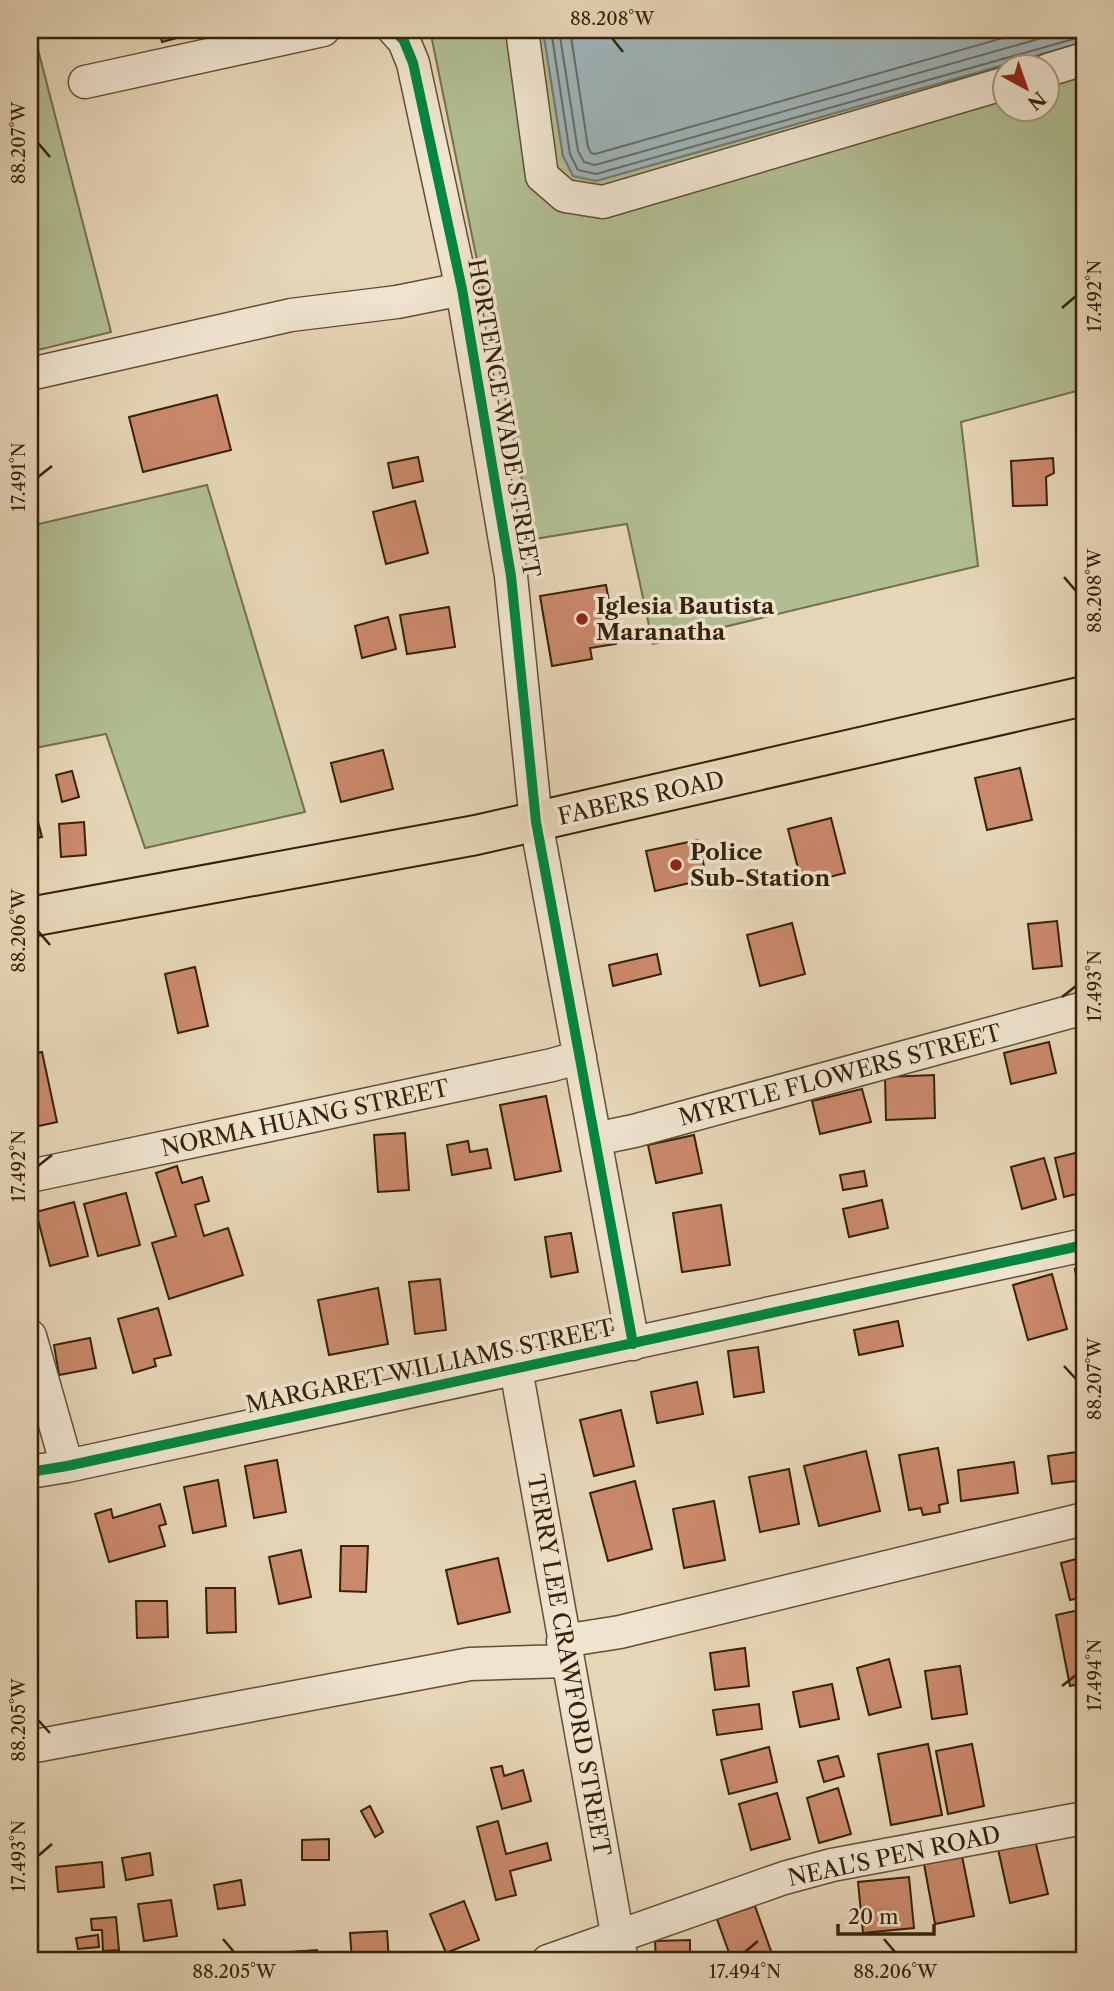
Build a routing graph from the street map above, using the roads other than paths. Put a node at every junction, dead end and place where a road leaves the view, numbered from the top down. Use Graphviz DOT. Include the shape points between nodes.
graph roads {
  1 [pos="323,30"];
  2 [pos="394,30"];
  3 [pos="522,30"];
  4 [pos="1084,59"];
  5 [pos="1062,66"];
  6 [pos="85,82"];
  7 [pos="992,87"];
  8 [pos="462,289"];
  9 [pos="30,374"];
  10 [pos="1084,696"];
  11 [pos="536,822"];
  12 [pos="30,917"];
  13 [pos="1084,1008"];
  14 [pos="580,1057"];
  15 [pos="595,1139"];
  16 [pos="30,1176"];
  17 [pos="1084,1245"];
  18 [pos="30,1336"];
  19 [pos="633,1344"];
  20 [pos="516,1369"];
  21 [pos="66,1466"];
  22 [pos="30,1472"];
  23 [pos="1084,1519"];
  24 [pos="565,1651"];
  25 [pos="30,1747"];
  26 [pos="1084,1818"];
  27 [pos="620,1950"];
  28 [pos="548,1961"];
  1 -- 6 [label="street"];
  2 -- 8 [label="street, HORTENCE WADE STREET" via="413,63"];
  3 -- 7 [label="street" via="542,176 565,196 603,202"];
  4 -- 5 [label="street"];
  8 -- 9 [label="street" via="291,315"];
  8 -- 11 [label="street, HORTENCE WADE STREET" via="511,576"];
  10 -- 11 [label="main road, FABERS ROAD"];
  11 -- 12 [label="main road, FABERS ROAD"];
  11 -- 14 [label="street, HORTENCE WADE STREET"];
  13 -- 15 [label="street, MYRTLE FLOWERS STREET"];
  14 -- 15 [label="street, HORTENCE WADE STREET"];
  14 -- 16 [label="street, NORMA HUANG STREET"];
  15 -- 19 [label="street, HORTENCE WADE STREET"];
  17 -- 19 [label="street, MARGARET WILLIAMS STREET"];
  18 -- 21 [label="street"];
  19 -- 20 [label="street, MARGARET WILLIAMS STREET"];
  20 -- 21 [label="street, MARGARET WILLIAMS STREET"];
  20 -- 24 [label="street, TERRY LEE CRAWFORD STREET"];
  21 -- 22 [label="street, MARGARET WILLIAMS STREET"];
  23 -- 24 [label="street" via="620,1632"];
  24 -- 25 [label="street" via="470,1664"];
  24 -- 27 [label="street, TERRY LEE CRAWFORD STREET"];
  26 -- 27 [label="street, NEAL'S PEN ROAD" via="784,1878"];
  27 -- 28 [label="street, NEAL'S PEN ROAD"];
}
